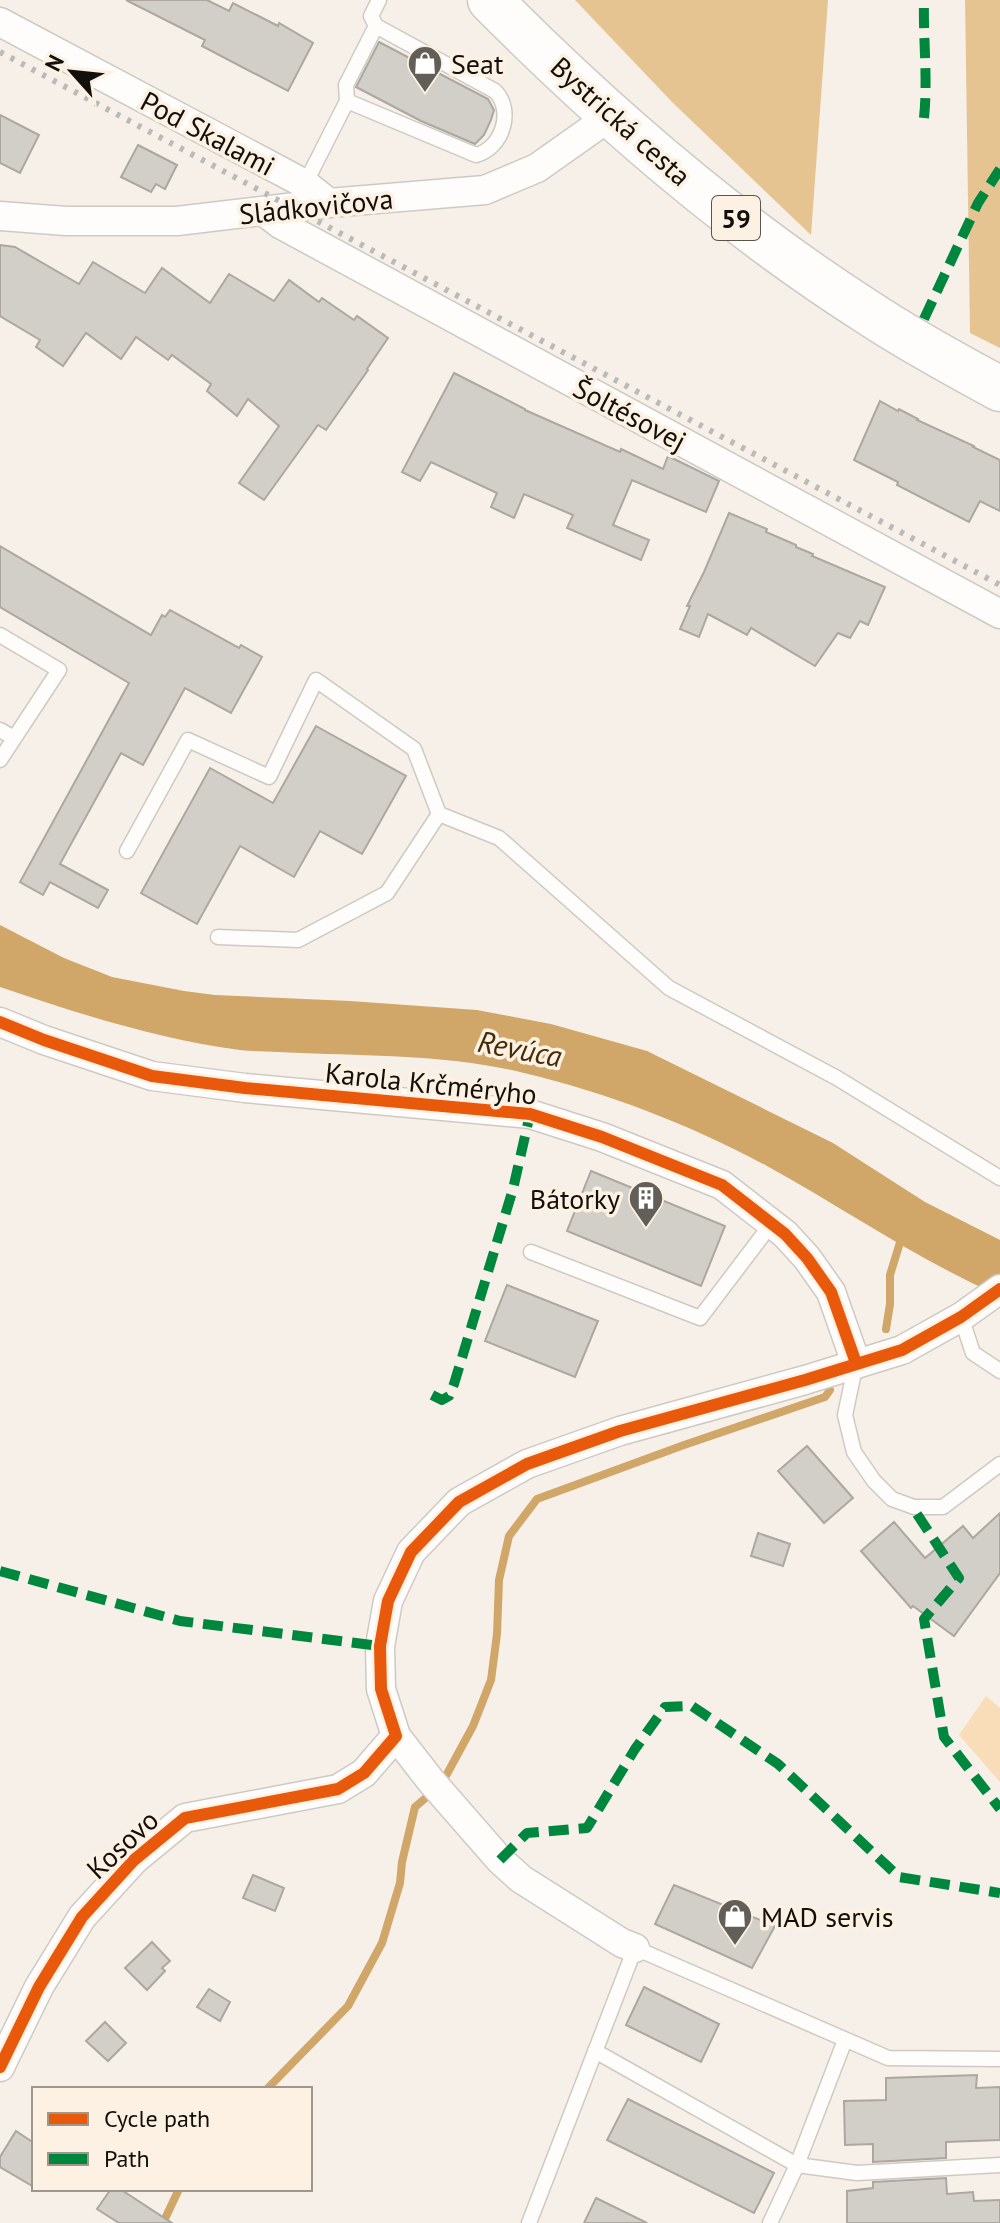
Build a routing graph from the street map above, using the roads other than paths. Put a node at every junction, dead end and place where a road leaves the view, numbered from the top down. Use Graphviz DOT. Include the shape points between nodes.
graph roads {
  1 [pos="379,0"];
  2 [pos="490,0"];
  3 [pos="0,22"];
  4 [pos="376,26"];
  5 [pos="347,101"];
  6 [pos="612,115"];
  7 [pos="305,184"];
  8 [pos="329,203"];
  9 [pos="263,211"];
  10 [pos="0,216"];
  11 [pos="1000,389"];
  12 [pos="1000,614"];
  13 [pos="0,635"];
  14 [pos="0,730"];
  15 [pos="14,738"];
  16 [pos="0,760"];
  17 [pos="439,814"];
  18 [pos="127,851"];
  19 [pos="218,937"];
  20 [pos="0,1022"];
  21 [pos="1000,1178"];
  22 [pos="772,1223"];
  23 [pos="531,1252"];
  24 [pos="1000,1289"];
  25 [pos="961,1317"];
  26 [pos="856,1363"];
  27 [pos="1000,1371"];
  28 [pos="1000,1464"];
  29 [pos="396,1736"];
  30 [pos="635,1948"];
  31 [pos="845,2040"];
  32 [pos="595,2051"];
  33 [pos="1000,2059"];
  34 [pos="0,2067"];
  35 [pos="797,2165"];
  36 [pos="1000,2165"];
  37 [pos="529,2223"];
  38 [pos="770,2223"];
  1 -- 4 [label="lane" via="371,16"];
  2 -- 6 [label="main road, Bystrická cesta / 59"];
  3 -- 7 [label="street, Pod Skalami"];
  4 -- 5 [label="lane" via="346,85"];
  4 -- 5 [label="lane" via="495,91 505,106 500,134 476,155"];
  5 -- 7 [label="lane"];
  6 -- 8 [label="street, Sládkovičova" via="537,168 485,190"];
  6 -- 11 [label="main road, Bystrická cesta / 59" via="673,170 819,279"];
  7 -- 8 [label="street, Pod Skalami"];
  8 -- 9 [label="street, Sládkovičova"];
  9 -- 10 [label="street, Sládkovičova" via="177,221"];
  9 -- 12 [label="street, Šoltésovej"];
  13 -- 15 [label="lane" via="59,670"];
  14 -- 15 [label="lane"];
  15 -- 16 [label="lane"];
  17 -- 18 [label="lane" via="414,749 316,680 269,777 188,740"];
  17 -- 19 [label="lane" via="387,893 298,940"];
  17 -- 21 [label="lane" via="499,838 669,988 837,1078"];
  20 -- 22 [label="street, Karola Krčméryho" via="152,1076 530,1114 722,1185"];
  22 -- 23 [label="lane" via="700,1318"];
  22 -- 26 [label="street, Karola Krčméryho" via="831,1292"];
  24 -- 25 [label="street"];
  25 -- 26 [label="street" via="902,1350"];
  25 -- 27 [label="lane" via="973,1353"];
  26 -- 28 [label="lane" via="845,1415 854,1452 892,1499 914,1507 943,1507"];
  26 -- 29 [label="street" via="527,1464 459,1502 411,1552 388,1601 380,1646 381,1689"];
  29 -- 30 [label="street" via="521,1879"];
  29 -- 34 [label="street, Kosovo" via="364,1773 338,1789 185,1818 144,1851 82,1917 39,1987"];
  30 -- 31 [label="lane"];
  30 -- 32 [label="lane"];
  31 -- 33 [label="lane" via="888,2058"];
  31 -- 35 [label="lane"];
  32 -- 35 [label="lane"];
  32 -- 37 [label="lane"];
  35 -- 36 [label="lane" via="857,2173"];
  35 -- 38 [label="lane"];
}
